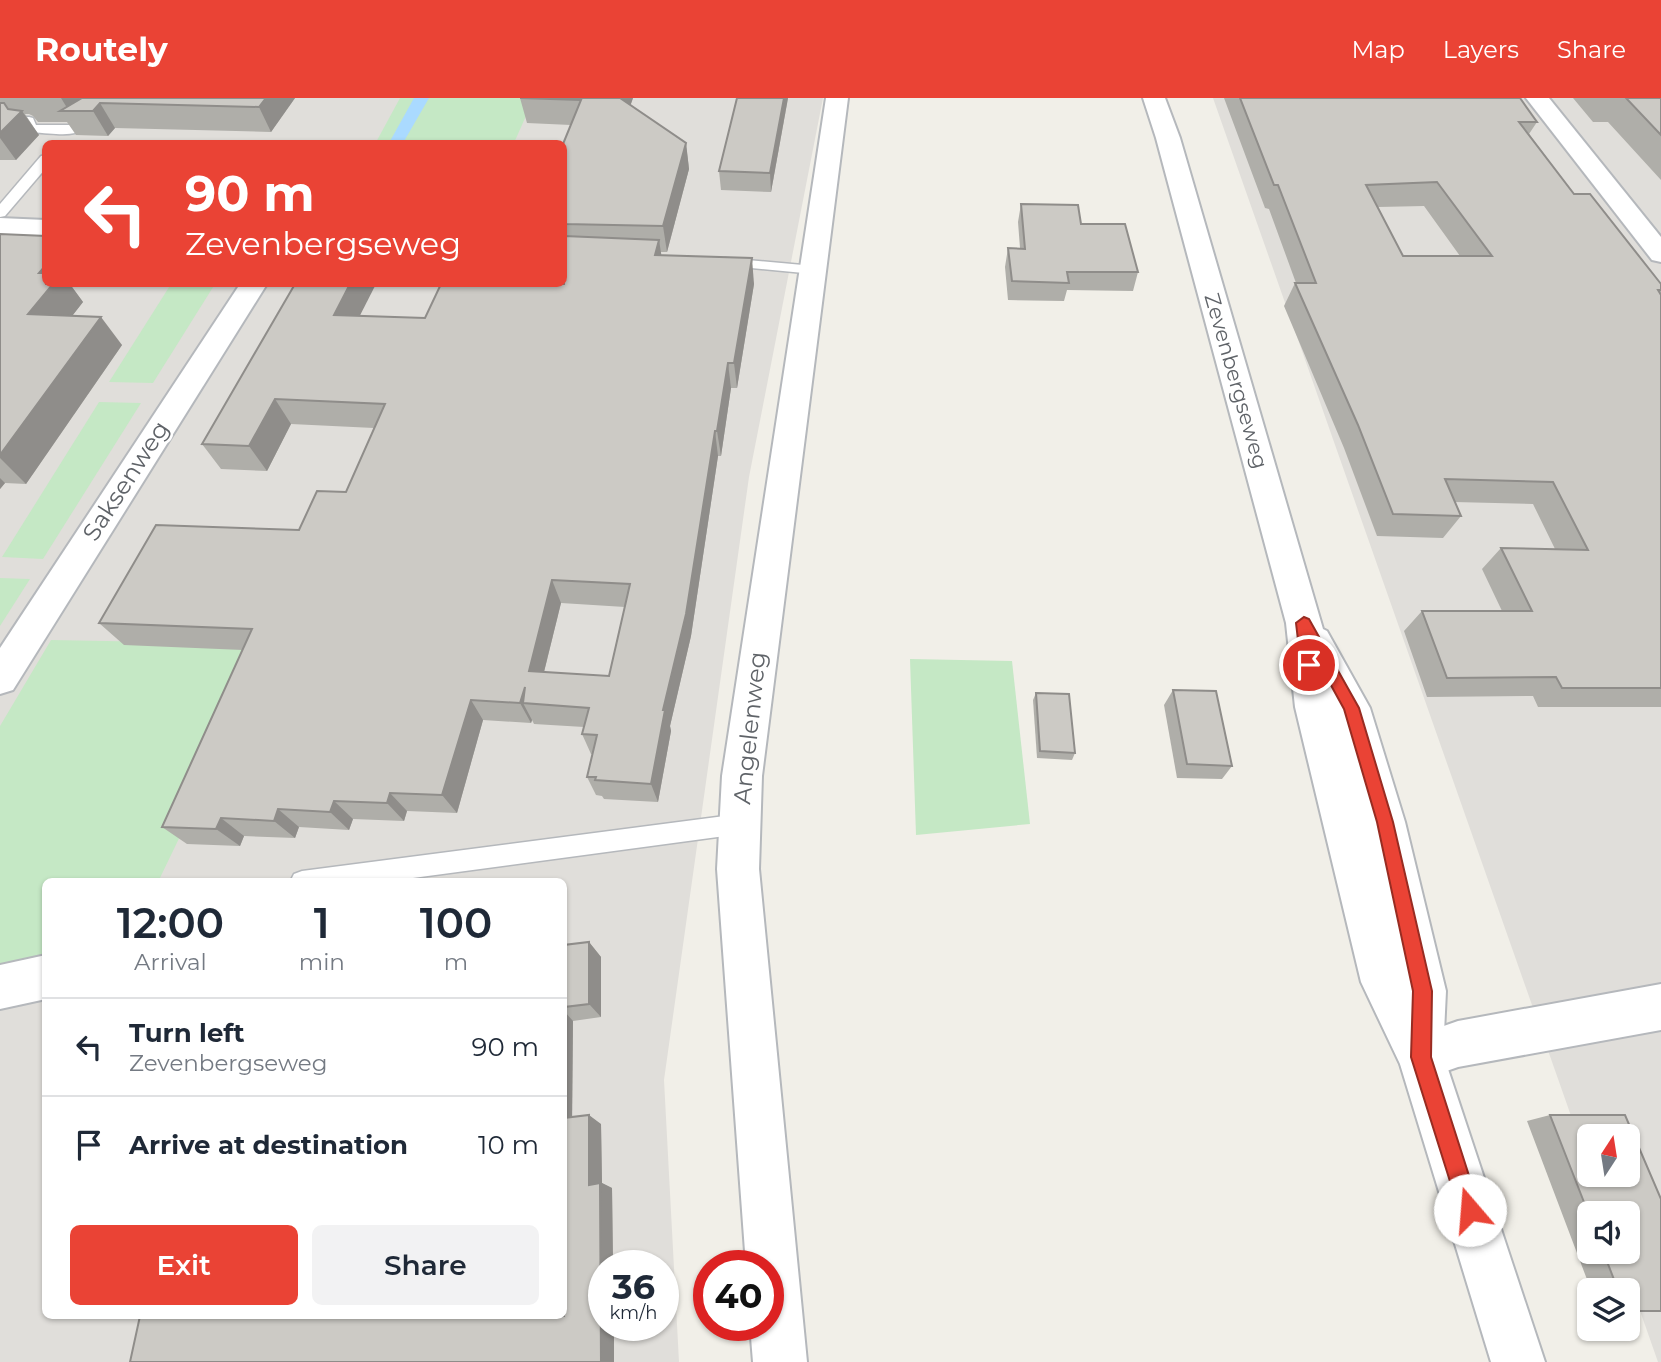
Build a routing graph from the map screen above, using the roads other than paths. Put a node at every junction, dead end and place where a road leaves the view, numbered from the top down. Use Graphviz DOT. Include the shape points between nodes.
graph roads {
  1 [pos="109,98"];
  2 [pos="838,98"];
  3 [pos="1154,98"];
  4 [pos="1166,98"];
  5 [pos="1537,98"];
  6 [pos="0,121"];
  7 [pos="69,131"];
  8 [pos="1168,138"];
  9 [pos="61,140"];
  10 [pos="42,164"];
  11 [pos="0,213"];
  12 [pos="0,226"];
  13 [pos="42,228"];
  14 [pos="1661,254"];
  15 [pos="711,260"];
  16 [pos="814,270"];
  17 [pos="251,287"];
  18 [pos="0,679"];
  19 [pos="740,824"];
  20 [pos="332,878"];
  21 [pos="42,978"];
  22 [pos="0,987"];
  23 [pos="1661,1007"];
  24 [pos="1421,1057"];
  25 [pos="780,1362"];
  26 [pos="1518,1362"];
  1 -- 7 [label="lane" via="82,128"];
  2 -- 16 [label="street, Angelenweg"];
  3 -- 8 [label="street, Zevenbergseweg"];
  4 -- 8 [label="street, Zevenbergseweg"];
  5 -- 14 [label="street"];
  6 -- 7 [label="lane" via="29,121 30,128"];
  7 -- 9 [label="lane"];
  8 -- 24 [label="street, Zevenbergseweg" via="1304,623 1314,706 1383,982"];
  10 -- 11 [label="lane"];
  12 -- 13 [label="street"];
  15 -- 16 [label="lane"];
  16 -- 19 [label="street, Angelenweg" via="785,453 742,776"];
  17 -- 18 [label="street, Saksenweg"];
  19 -- 20 [label="lane"];
  19 -- 25 [label="street, Angelenweg" via="738,869"];
  21 -- 22 [label="street"];
  23 -- 24 [label="street" via="1458,1044"];
  24 -- 26 [label="street, Zevenbergseweg"];
}
